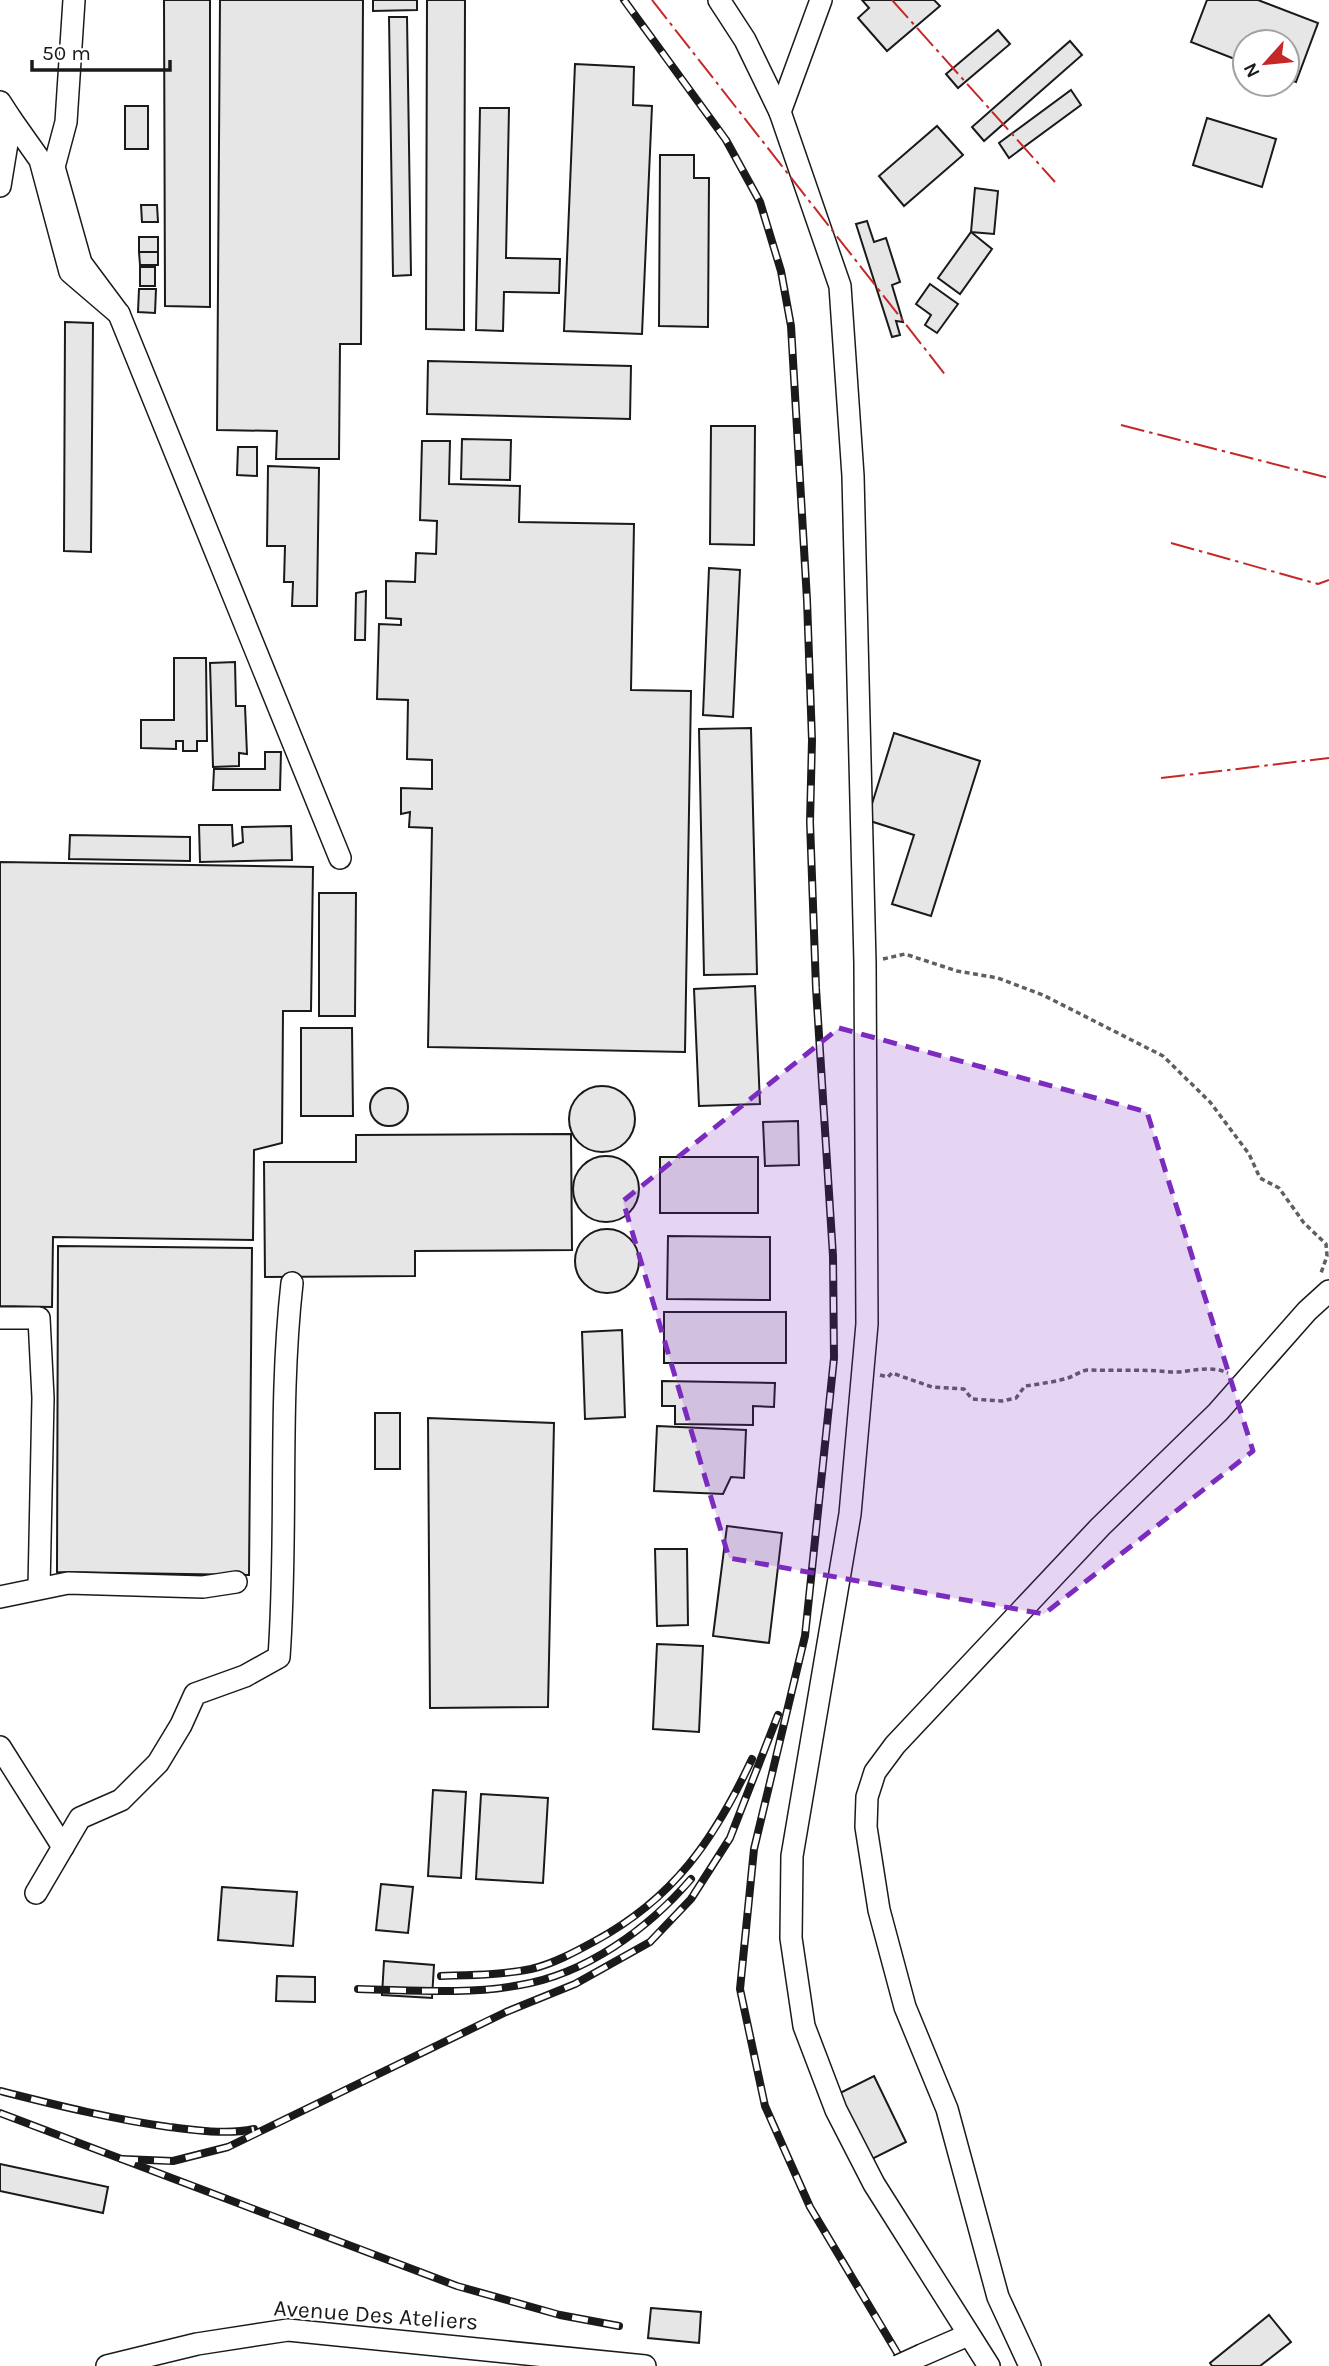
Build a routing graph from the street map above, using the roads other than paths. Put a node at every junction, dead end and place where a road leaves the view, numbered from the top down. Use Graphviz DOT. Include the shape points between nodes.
graph roads {
  1 [pos="74,0"];
  2 [pos="719,0"];
  3 [pos="821,0"];
  4 [pos="6,111"];
  5 [pos="780,112"];
  6 [pos="0,186"];
  7 [pos="119,314"];
  8 [pos="340,858"];
  9 [pos="292,1283"];
  10 [pos="1325,1290"];
  11 [pos="0,1318"];
  12 [pos="236,1583"];
  13 [pos="39,1588"];
  14 [pos="0,1598"];
  15 [pos="0,1747"];
  16 [pos="63,1847"];
  17 [pos="36,1893"];
  18 [pos="968,2335"];
  19 [pos="107,2366"];
  20 [pos="645,2366"];
  21 [pos="898,2366"];
  22 [pos="989,2366"];
  23 [pos="1030,2366"];
  1 -- 7 [label="street" via="66,122 54,167 81,263"];
  2 -- 5 [label="street" via="745,40"];
  3 -- 5 [label="street"];
  4 -- 6 [label="street"];
  4 -- 7 [label="street" via="40,160 70,272"];
  5 -- 18 [label="street" via="840,286 853,476 865,963 864,1373 850,1514 792,1856 791,1938 804,2026 836,2110 874,2184"];
  7 -- 8 [label="street"];
  9 -- 16 [label="street" via="283,1383 284,1561 279,1657 245,1676 195,1694 158,1763 121,1800 80,1818"];
  10 -- 23 [label="street" via="1218,1412 1100,1527 895,1745 875,1772 867,1797 870,1860 891,1963 947,2109 998,2297"];
  11 -- 13 [label="street" via="39,1318 43,1398"];
  12 -- 13 [label="street" via="204,1587 68,1583"];
  13 -- 14 [label="street"];
  15 -- 16 [label="street"];
  16 -- 17 [label="street"];
  18 -- 21 [label="street, bridge"];
  18 -- 22 [label="street"];
  19 -- 20 [label="street, Avenue Des Ateliers" via="197,2344 288,2330"];
}
